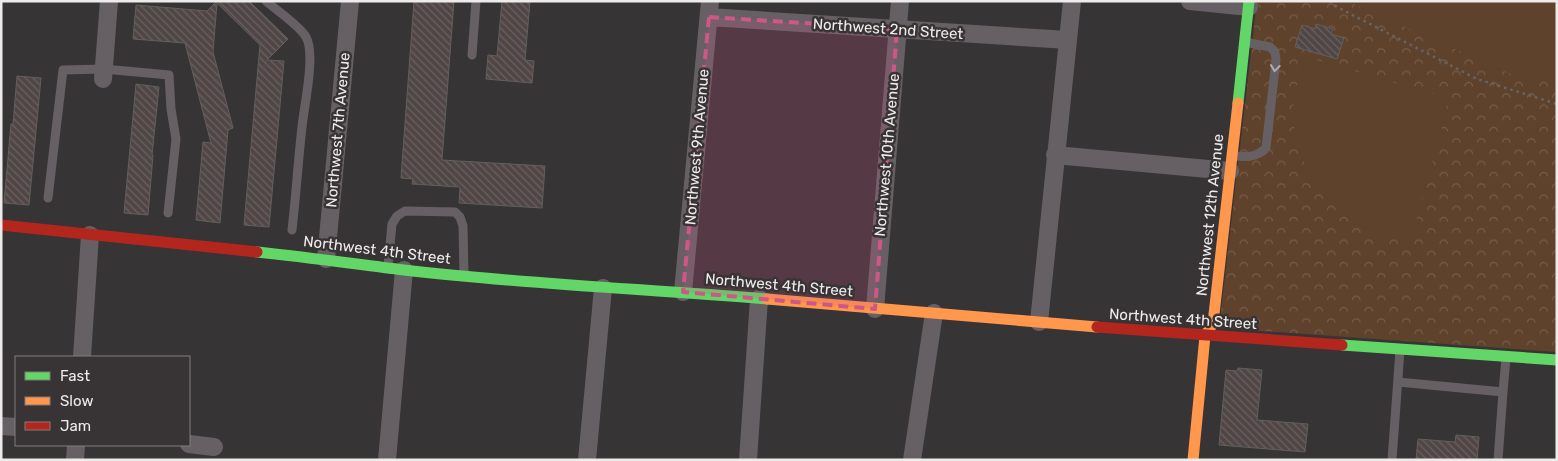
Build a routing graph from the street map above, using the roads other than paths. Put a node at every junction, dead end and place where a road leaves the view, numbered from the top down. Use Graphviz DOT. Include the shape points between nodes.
graph roads {
  1 [pos="109,1"];
  2 [pos="266,1"];
  3 [pos="350,1"];
  4 [pos="476,1"];
  5 [pos="900,1"];
  6 [pos="1072,1"];
  7 [pos="1190,1"];
  8 [pos="1249,4"];
  9 [pos="709,9"];
  10 [pos="897,29"];
  11 [pos="1068,40"];
  12 [pos="1245,42"];
  13 [pos="472,55"];
  14 [pos="104,74"];
  15 [pos="1055,155"];
  16 [pos="1231,163"];
  17 [pos="48,198"];
  18 [pos="168,213"];
  19 [pos="1,225"];
  20 [pos="292,230"];
  21 [pos="90,235"];
  22 [pos="326,259"];
  23 [pos="396,269"];
  24 [pos="464,276"];
  25 [pos="603,288"];
  26 [pos="683,292"];
  27 [pos="759,299"];
  28 [pos="875,309"];
  29 [pos="934,314"];
  30 [pos="1039,322"];
  31 [pos="1205,336"];
  32 [pos="1400,349"];
  33 [pos="82,356"];
  34 [pos="1506,357"];
  35 [pos="1557,360"];
  36 [pos="1398,382"];
  37 [pos="1504,392"];
  38 [pos="1,426"];
  39 [pos="15,427"];
  40 [pos="190,444"];
  41 [pos="76,446"];
  42 [pos="214,447"];
  43 [pos="75,460"];
  44 [pos="386,460"];
  45 [pos="587,460"];
  46 [pos="748,460"];
  47 [pos="912,460"];
  48 [pos="1193,460"];
  49 [pos="1392,460"];
  50 [pos="1498,460"];
  1 -- 14 [label="street"];
  2 -- 20 [label="lane" via="306,36 310,49"];
  3 -- 22 [label="street, Northwest 7th Avenue"];
  4 -- 13 [label="lane"];
  5 -- 10 [label="street, Northwest 10th Avenue"];
  6 -- 11 [label="street"];
  7 -- 8 [label="street"];
  8 -- 12 [label="street, Northwest 12th Avenue"];
  9 -- 10 [label="street, Northwest 2nd Street"];
  9 -- 26 [label="street, Northwest 9th Avenue"];
  10 -- 11 [label="street, Northwest 2nd Street"];
  10 -- 28 [label="street, Northwest 10th Avenue"];
  11 -- 15 [label="street"];
  12 -- 16 [label="street, Northwest 12th Avenue"];
  12 -- 16 [label="lane, one-way" via="1270,47 1275,52 1269,126 1266,148 1261,153"];
  14 -- 17 [label="lane" via="63,70"];
  14 -- 18 [label="lane" via="169,75 176,139"];
  15 -- 16 [label="street"];
  15 -- 30 [label="street"];
  16 -- 31 [label="street, Northwest 12th Avenue" via="1213,323"];
  19 -- 21 [label="street, Northwest 4th Street"];
  21 -- 22 [label="street, Northwest 4th Street"];
  21 -- 33 [label="street"];
  22 -- 23 [label="street, Northwest 4th Street"];
  23 -- 24 [label="street, Northwest 4th Street"];
  23 -- 24 [label="lane" via="392,224 397,216 405,211 454,212 463,226"];
  23 -- 44 [label="street"];
  24 -- 25 [label="street, Northwest 4th Street"];
  25 -- 26 [label="street, Northwest 4th Street"];
  25 -- 45 [label="street"];
  26 -- 27 [label="street, Northwest 4th Street"];
  27 -- 28 [label="street, Northwest 4th Street"];
  27 -- 46 [label="street"];
  28 -- 29 [label="street, Northwest 4th Street"];
  29 -- 30 [label="street, Northwest 4th Street"];
  29 -- 47 [label="street"];
  30 -- 31 [label="street, Northwest 4th Street"];
  31 -- 32 [label="street, Northwest 4th Street"];
  31 -- 48 [label="street, Northwest 12th Avenue"];
  32 -- 34 [label="street, Northwest 4th Street"];
  32 -- 36 [label="lane"];
  34 -- 35 [label="street, Northwest 4th Street"];
  34 -- 37 [label="lane"];
  36 -- 37 [label="lane"];
  36 -- 49 [label="lane"];
  37 -- 50 [label="lane"];
  38 -- 39 [label="street"];
  40 -- 42 [label="street"];
  41 -- 43 [label="street"];
}
